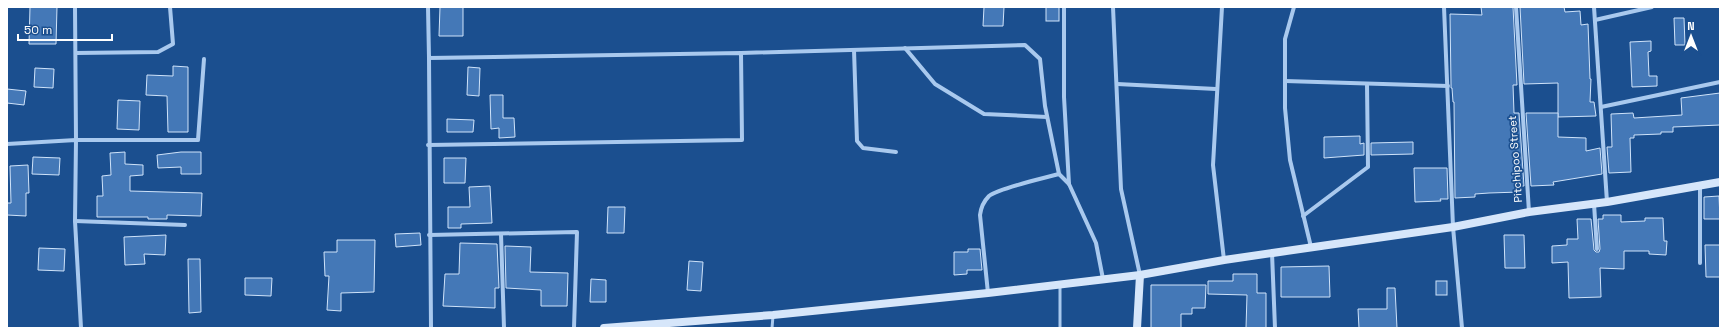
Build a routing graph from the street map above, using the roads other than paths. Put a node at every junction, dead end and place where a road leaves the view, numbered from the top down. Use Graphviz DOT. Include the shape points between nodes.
graph roads {
  1 [pos="75,7"];
  2 [pos="170,7"];
  3 [pos="428,7"];
  4 [pos="1064,7"];
  5 [pos="1113,7"];
  6 [pos="1222,7"];
  7 [pos="1294,7"];
  8 [pos="1444,7"];
  9 [pos="1516,7"];
  10 [pos="1594,7"];
  11 [pos="1652,7"];
  12 [pos="1595,20"];
  13 [pos="906,48"];
  14 [pos="854,50"];
  15 [pos="76,53"];
  16 [pos="741,53"];
  17 [pos="429,58"];
  18 [pos="204,59"];
  19 [pos="1285,81"];
  20 [pos="1720,82"];
  21 [pos="1116,84"];
  22 [pos="1367,84"];
  23 [pos="1448,86"];
  24 [pos="1216,89"];
  25 [pos="1601,107"];
  26 [pos="1047,117"];
  27 [pos="76,140"];
  28 [pos="7,144"];
  29 [pos="428,146"];
  30 [pos="896,152"];
  31 [pos="1059,174"];
  32 [pos="1720,182"];
  33 [pos="1069,184"];
  34 [pos="1700,186"];
  35 [pos="1607,202"];
  36 [pos="1594,203"];
  37 [pos="1529,212"];
  38 [pos="1303,216"];
  39 [pos="74,221"];
  40 [pos="185,225"];
  41 [pos="1453,227"];
  42 [pos="501,234"];
  43 [pos="430,235"];
  44 [pos="1311,247"];
  45 [pos="1597,249"];
  46 [pos="1272,253"];
  47 [pos="1224,260"];
  48 [pos="1700,263"];
  49 [pos="1140,275"];
  50 [pos="1103,280"];
  51 [pos="1060,285"];
  52 [pos="988,293"];
  53 [pos="773,315"];
  54 [pos="81,328"];
  55 [pos="431,328"];
  56 [pos="504,328"];
  57 [pos="574,328"];
  58 [pos="604,328"];
  59 [pos="772,328"];
  60 [pos="1060,328"];
  61 [pos="1137,328"];
  62 [pos="1275,328"];
  63 [pos="1462,328"];
  1 -- 15 [label="street"];
  2 -- 15 [label="street" via="172,44 158,52"];
  3 -- 17 [label="street"];
  4 -- 33 [label="street" via="1064,97"];
  5 -- 21 [label="street"];
  6 -- 24 [label="street"];
  7 -- 19 [label="street" via="1285,39"];
  8 -- 23 [label="street"];
  9 -- 37 [label="street, Pitchipoo Street"];
  10 -- 12 [label="street"];
  11 -- 12 [label="street"];
  12 -- 25 [label="street"];
  13 -- 14 [label="street"];
  13 -- 26 [label="street" via="935,84 984,114"];
  13 -- 26 [label="street" via="1025,45 1040,59"];
  14 -- 16 [label="street"];
  14 -- 30 [label="street" via="857,141 863,148"];
  15 -- 27 [label="street"];
  16 -- 17 [label="street"];
  16 -- 29 [label="street" via="742,140"];
  17 -- 29 [label="street"];
  18 -- 27 [label="street" via="198,140"];
  19 -- 22 [label="street"];
  19 -- 38 [label="street" via="1290,160"];
  20 -- 25 [label="street"];
  21 -- 24 [label="street"];
  21 -- 49 [label="street" via="1121,189"];
  22 -- 23 [label="street"];
  22 -- 38 [label="street" via="1368,167"];
  23 -- 41 [label="street"];
  24 -- 47 [label="street" via="1213,165"];
  25 -- 35 [label="street"];
  26 -- 31 [label="street"];
  27 -- 28 [label="street"];
  27 -- 39 [label="street"];
  29 -- 43 [label="street"];
  31 -- 33 [label="street"];
  31 -- 52 [label="street" via="990,195 981,205"];
  32 -- 34 [label="street, Pitchipoo Street"];
  33 -- 50 [label="street" via="1096,243"];
  34 -- 35 [label="street, Pitchipoo Street"];
  34 -- 48 [label="street"];
  35 -- 36 [label="street, Pitchipoo Street"];
  36 -- 37 [label="street, Pitchipoo Street"];
  36 -- 45 [label="street"];
  37 -- 41 [label="street"];
  38 -- 44 [label="street"];
  39 -- 40 [label="street"];
  39 -- 54 [label="street"];
  41 -- 44 [label="street"];
  41 -- 63 [label="street"];
  42 -- 43 [label="street"];
  42 -- 56 [label="street"];
  42 -- 57 [label="street" via="577,232"];
  43 -- 55 [label="street"];
  44 -- 46 [label="street"];
  46 -- 47 [label="street"];
  46 -- 62 [label="street"];
  47 -- 49 [label="street"];
  49 -- 50 [label="street"];
  49 -- 61 [label="street"];
  50 -- 51 [label="street"];
  51 -- 52 [label="street"];
  51 -- 60 [label="lane"];
  52 -- 53 [label="street"];
  53 -- 58 [label="street"];
  53 -- 59 [label="lane"];
}
